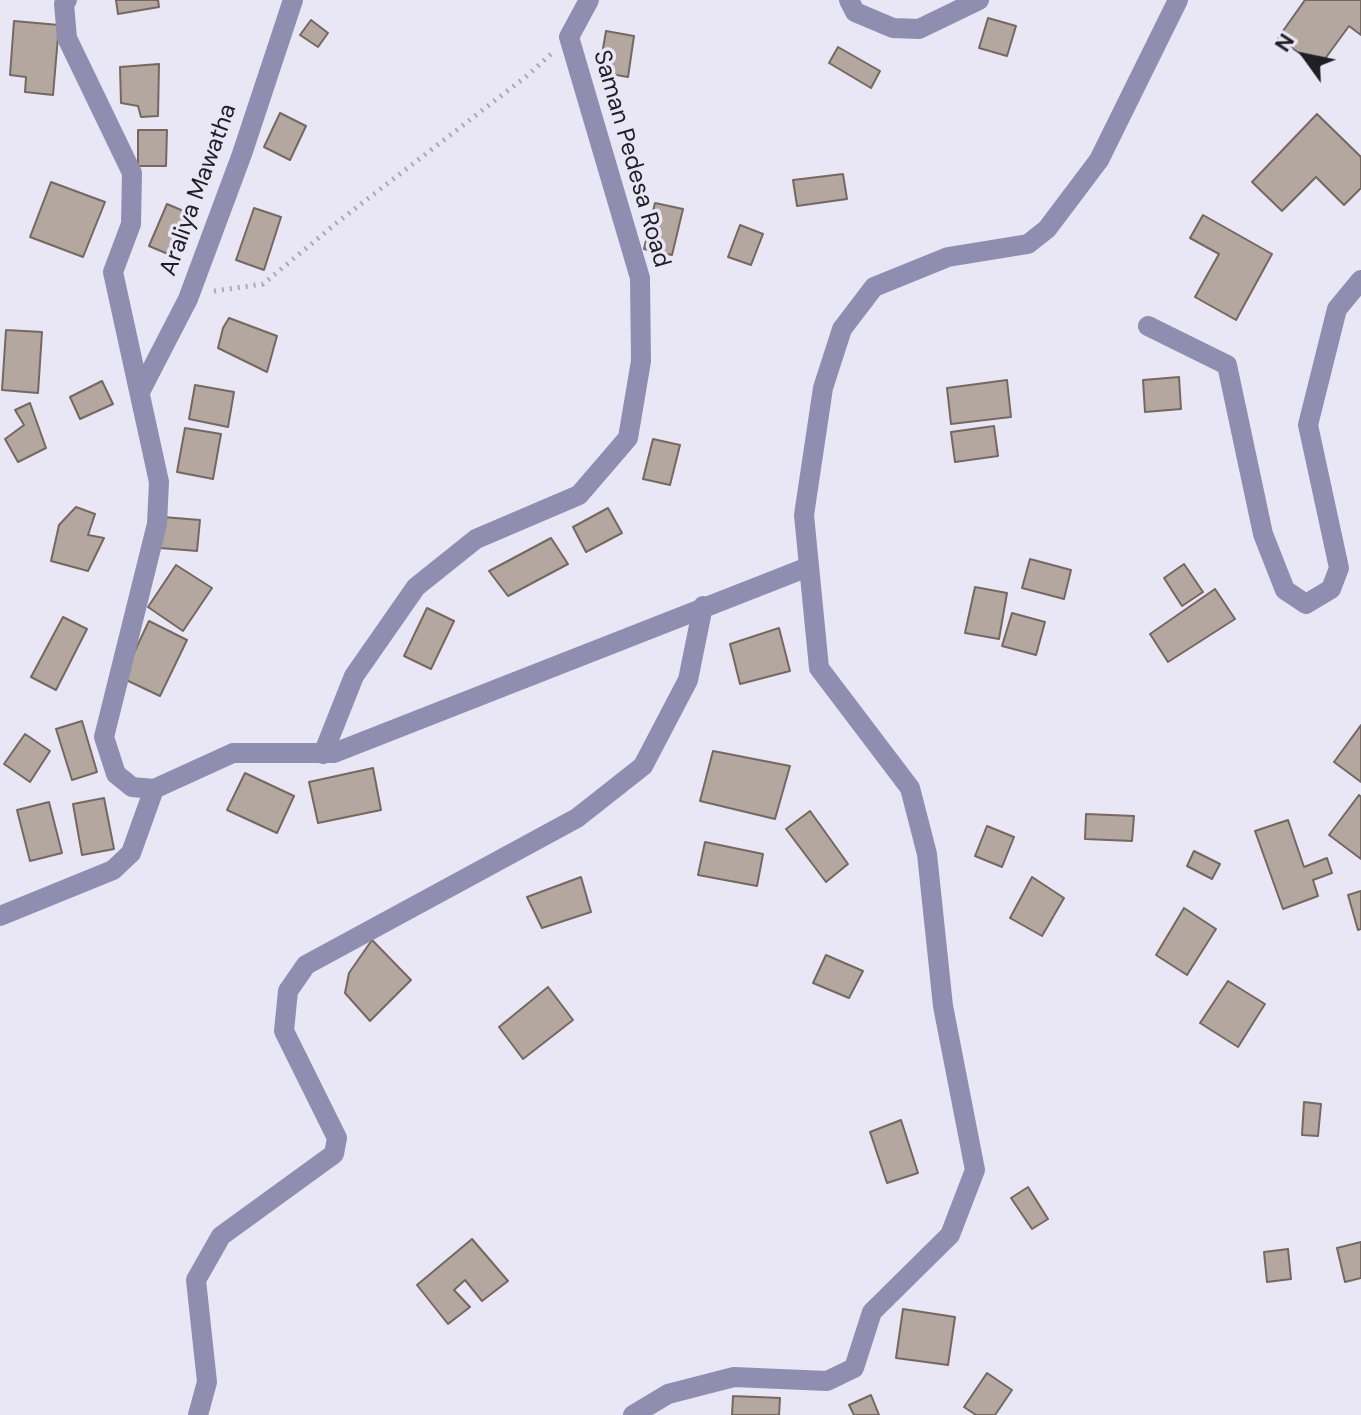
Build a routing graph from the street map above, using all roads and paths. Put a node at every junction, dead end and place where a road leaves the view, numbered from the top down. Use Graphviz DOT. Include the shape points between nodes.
graph roads {
  1 [pos="67,0"];
  2 [pos="293,0"];
  3 [pos="589,0"];
  4 [pos="849,0"];
  5 [pos="979,0"];
  6 [pos="1178,0"];
  7 [pos="569,37"];
  8 [pos="1361,280"];
  9 [pos="188,299"];
  10 [pos="1148,326"];
  11 [pos="140,392"];
  12 [pos="808,567"];
  13 [pos="703,606"];
  14 [pos="323,754"];
  15 [pos="154,789"];
  16 [pos="0,916"];
  17 [pos="198,1415"];
  18 [pos="633,1415"];
  1 -- 11 [label="street" via="67,38 132,173 131,224 113,272"];
  2 -- 9 [label="street, Araliya Mawatha"];
  3 -- 7 [label="street, Saman Pedesa Road"];
  4 -- 5 [label="street" via="855,12 893,28 919,29"];
  6 -- 12 [label="street" via="1099,160 1047,229 1028,244 948,257 874,287 842,329 823,388 804,515"];
  7 -- 9 [label="path" via="263,284"];
  7 -- 14 [label="street, Saman Pedesa Road" via="640,278 641,361 628,438 579,495 476,539 416,587 354,676"];
  8 -- 10 [label="street" via="1337,309 1308,425 1339,568 1331,589 1306,604 1285,590 1263,534 1227,365"];
  9 -- 11 [label="street, Araliya Mawatha"];
  11 -- 15 [label="street" via="159,482 157,524 104,737 116,774 132,787"];
  12 -- 13 [label="street"];
  12 -- 18 [label="street" via="819,668 910,788 927,854 943,1006 975,1170 950,1235 872,1312 854,1368 827,1381 734,1377 668,1394"];
  13 -- 14 [label="street"];
  13 -- 17 [label="street" via="688,680 643,766 577,818 306,965 288,991 284,1031 337,1138 334,1154 221,1236 196,1280 207,1382"];
  14 -- 15 [label="street" via="233,753"];
  15 -- 16 [label="street" via="131,853 113,870"];
}
